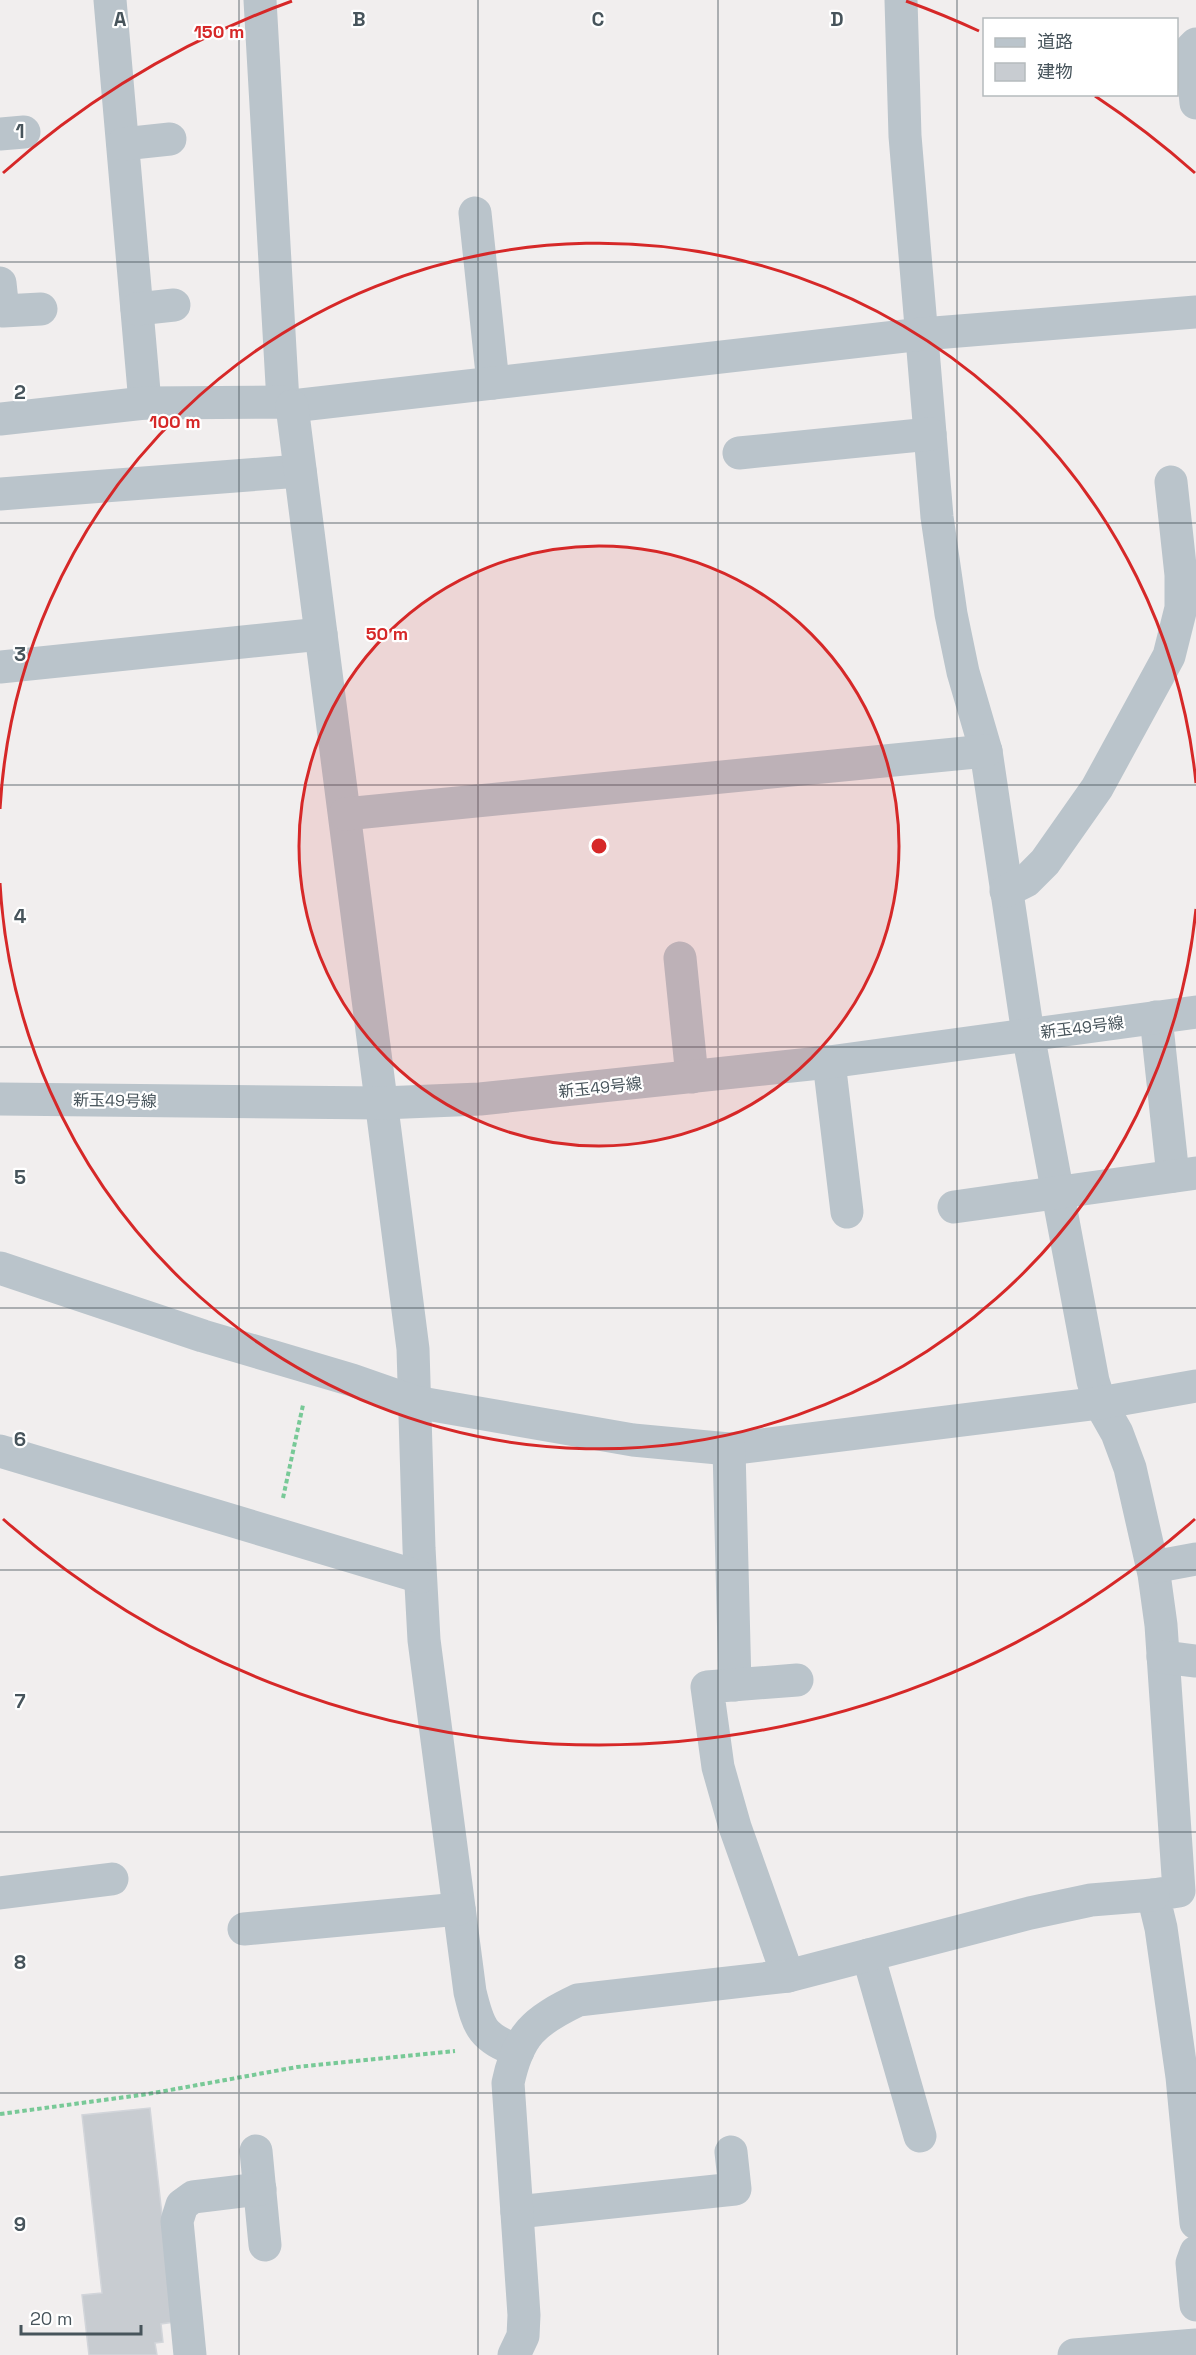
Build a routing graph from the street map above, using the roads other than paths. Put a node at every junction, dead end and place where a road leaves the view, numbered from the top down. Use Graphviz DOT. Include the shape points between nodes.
graph roads {
  1 [pos="110,0"];
  2 [pos="260,0"];
  3 [pos="901,0"];
  4 [pos="1196,44"];
  5 [pos="1196,102"];
  6 [pos="170,139"];
  7 [pos="123,144"];
  8 [pos="475,213"];
  9 [pos="0,283"];
  10 [pos="174,305"];
  11 [pos="41,309"];
  12 [pos="137,309"];
  13 [pos="1196,312"];
  14 [pos="922,334"];
  15 [pos="493,383"];
  16 [pos="145,403"];
  17 [pos="288,404"];
  18 [pos="0,419"];
  19 [pos="930,434"];
  20 [pos="739,453"];
  21 [pos="300,471"];
  22 [pos="1170,482"];
  23 [pos="0,494"];
  24 [pos="1187,614"];
  25 [pos="321,634"];
  26 [pos="0,667"];
  27 [pos="986,751"];
  28 [pos="345,814"];
  29 [pos="1006,891"];
  30 [pos="680,958"];
  31 [pos="1196,1012"];
  32 [pos="1156,1017"];
  33 [pos="1028,1034"];
  34 [pos="829,1062"];
  35 [pos="692,1077"];
  36 [pos="0,1099"];
  37 [pos="382,1103"];
  38 [pos="1184,1175"];
  39 [pos="1058,1192"];
  40 [pos="954,1207"];
  41 [pos="846,1212"];
  42 [pos="0,1268"];
  43 [pos="1196,1386"];
  44 [pos="415,1402"];
  45 [pos="1100,1403"];
  46 [pos="729,1449"];
  47 [pos="0,1451"];
  48 [pos="1196,1559"];
  49 [pos="1153,1567"];
  50 [pos="420,1577"];
  51 [pos="1163,1657"];
  52 [pos="1196,1661"];
  53 [pos="797,1680"];
  54 [pos="735,1685"];
  55 [pos="112,1879"];
  56 [pos="1176,1892"];
  57 [pos="0,1893"];
  58 [pos="459,1909"];
  59 [pos="244,1929"];
  60 [pos="868,1955"];
  61 [pos="788,1976"];
  62 [pos="518,2051"];
  63 [pos="1189,2076"];
  64 [pos="920,2136"];
  65 [pos="256,2151"];
  66 [pos="731,2152"];
  67 [pos="1194,2180"];
  68 [pos="260,2189"];
  69 [pos="517,2212"];
  70 [pos="1196,2223"];
  71 [pos="265,2245"];
  72 [pos="1196,2252"];
  73 [pos="1196,2305"];
  74 [pos="1196,2345"];
  75 [pos="190,2355"];
  76 [pos="514,2355"];
  77 [pos="1074,2355"];
  1 -- 7 [label="street"];
  2 -- 17 [label="street"];
  3 -- 14 [label="street" via="905,136"];
  4 -- 5 [label="street" via="1191,49"];
  6 -- 7 [label="street"];
  7 -- 12 [label="street"];
  8 -- 15 [label="street"];
  9 -- 11 [label="street" via="3,311"];
  10 -- 12 [label="street"];
  12 -- 16 [label="street"];
  13 -- 14 [label="street"];
  14 -- 15 [label="street"];
  14 -- 19 [label="street"];
  15 -- 17 [label="street"];
  16 -- 17 [label="street"];
  16 -- 18 [label="street"];
  17 -- 21 [label="street"];
  19 -- 20 [label="street"];
  19 -- 27 [label="street" via="951,614"];
  21 -- 23 [label="street"];
  21 -- 25 [label="street"];
  22 -- 24 [label="street" via="1181,608"];
  24 -- 29 [label="street" via="1169,656 1096,788 1045,862 1026,880"];
  25 -- 26 [label="street"];
  25 -- 28 [label="street"];
  27 -- 28 [label="street"];
  27 -- 29 [label="street"];
  28 -- 37 [label="street"];
  29 -- 33 [label="street"];
  30 -- 35 [label="street"];
  31 -- 32 [label="street, 新玉49号線"];
  32 -- 33 [label="street, 新玉49号線"];
  32 -- 38 [label="street"];
  33 -- 34 [label="street, 新玉49号線"];
  33 -- 39 [label="street"];
  34 -- 35 [label="street, 新玉49号線"];
  34 -- 41 [label="street"];
  35 -- 37 [label="street, 新玉49号線" via="480,1099"];
  36 -- 37 [label="street, 新玉49号線"];
  37 -- 44 [label="street" via="413,1349"];
  38 -- 39 [label="street"];
  39 -- 40 [label="street"];
  39 -- 45 [label="street"];
  42 -- 44 [label="street"];
  43 -- 45 [label="street"];
  44 -- 46 [label="street" via="633,1440"];
  44 -- 50 [label="street"];
  45 -- 46 [label="street"];
  45 -- 49 [label="street" via="1130,1468"];
  46 -- 54 [label="street"];
  47 -- 50 [label="street"];
  48 -- 49 [label="street"];
  49 -- 51 [label="street"];
  50 -- 58 [label="street" via="424,1640"];
  51 -- 52 [label="street"];
  51 -- 56 [label="street"];
  53 -- 54 [label="street"];
  54 -- 61 [label="street" via="707,1687 718,1767"];
  55 -- 57 [label="street"];
  56 -- 60 [label="street" via="1091,1900"];
  56 -- 63 [label="street" via="1161,1928"];
  58 -- 59 [label="street"];
  58 -- 62 [label="street" via="470,1992 480,2026 488,2037"];
  60 -- 61 [label="street"];
  60 -- 64 [label="street"];
  61 -- 62 [label="street" via="578,2000 548,2014 524,2037"];
  62 -- 69 [label="street" via="508,2083"];
  63 -- 67 [label="street"];
  65 -- 68 [label="street"];
  66 -- 69 [label="street" via="735,2189"];
  67 -- 70 [label="street"];
  68 -- 71 [label="street"];
  68 -- 75 [label="street" via="193,2197 182,2205 177,2220"];
  69 -- 76 [label="street" via="524,2315 523,2336"];
  72 -- 73 [label="street" via="1192,2263"];
  74 -- 77 [label="street"];
}
